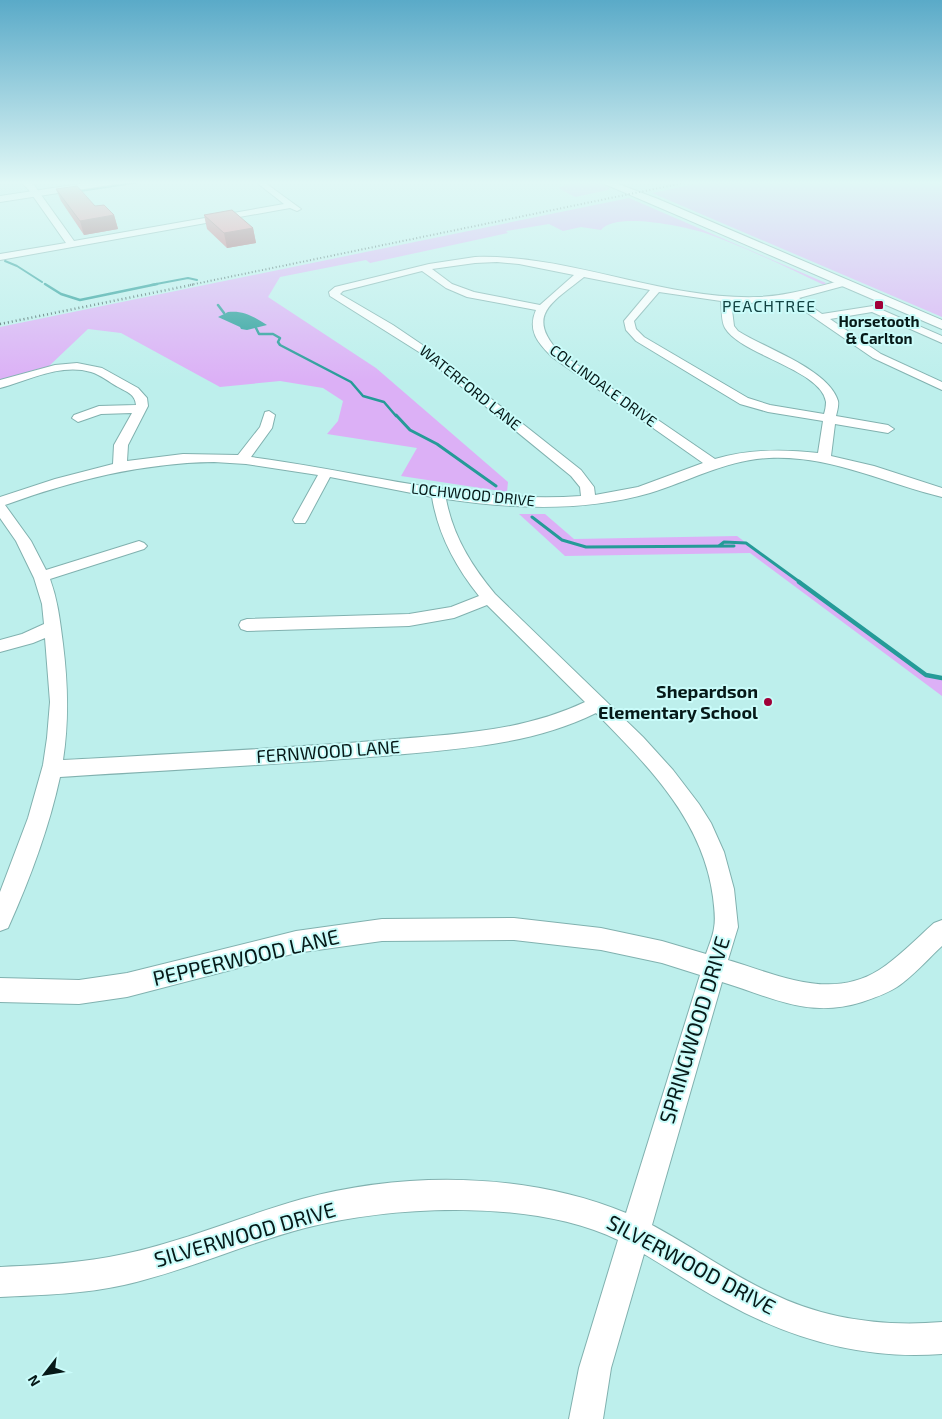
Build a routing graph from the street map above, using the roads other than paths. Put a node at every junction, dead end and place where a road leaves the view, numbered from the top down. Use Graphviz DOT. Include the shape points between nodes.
graph roads {
  1 [pos="53,248"];
  2 [pos="764,248"];
  3 [pos="0,257"];
  4 [pos="425,269"];
  5 [pos="581,274"];
  6 [pos="844,283"];
  7 [pos="658,288"];
  8 [pos="791,297"];
  9 [pos="726,299"];
  10 [pos="541,308"];
  11 [pos="820,317"];
  12 [pos="942,325"];
  13 [pos="942,340"];
  14 [pos="0,384"];
  15 [pos="942,386"];
  16 [pos="141,409"];
  17 [pos="269,415"];
  18 [pos="78,418"];
  19 [pos="830,419"];
  20 [pos="888,429"];
  21 [pos="824,458"];
  22 [pos="241,460"];
  23 [pos="713,464"];
  24 [pos="120,466"];
  25 [pos="325,474"];
  26 [pos="438,493"];
  27 [pos="942,493"];
  28 [pos="590,500"];
  29 [pos="0,502"];
  30 [pos="0,508"];
  31 [pos="300,520"];
  32 [pos="139,546"];
  33 [pos="41,577"];
  34 [pos="489,598"];
  35 [pos="247,625"];
  36 [pos="53,627"];
  37 [pos="0,636"];
  38 [pos="0,646"];
  39 [pos="598,704"];
  40 [pos="51,769"];
  41 [pos="0,920"];
  42 [pos="942,931"];
  43 [pos="714,968"];
  44 [pos="0,990"];
  45 [pos="634,1232"];
  46 [pos="0,1282"];
  47 [pos="942,1338"];
  48 [pos="586,1419"];
  1 -- 3 [label="street"];
  2 -- 6 [label="main road"];
  4 -- 5 [label="street" via="493,259 517,260"];
  4 -- 10 [label="street" via="449,286 471,295"];
  4 -- 28 [label="street, WATERFORD LANE" via="339,289 334,294 423,350 576,473 587,487"];
  5 -- 7 [label="street"];
  5 -- 10 [label="street"];
  6 -- 8 [label="street"];
  6 -- 12 [label="main road"];
  7 -- 9 [label="street"];
  7 -- 19 [label="street" via="629,321 631,330 640,339 744,401"];
  8 -- 9 [label="street"];
  8 -- 11 [label="street"];
  9 -- 19 [label="street" via="729,326 734,334 810,375 826,389 832,402"];
  10 -- 23 [label="street, COLLINDALE DRIVE" via="537,332 547,348"];
  11 -- 13 [label="street" via="873,309"];
  11 -- 15 [label="street" via="877,356"];
  14 -- 16 [label="street" via="58,369 86,367 137,392 142,400"];
  16 -- 18 [label="street" via="99,410"];
  16 -- 24 [label="street" via="121,444"];
  17 -- 22 [label="street" via="266,428"];
  19 -- 20 [label="street"];
  19 -- 21 [label="street"];
  21 -- 23 [label="street, LOCHWOOD DRIVE" via="764,454"];
  21 -- 27 [label="street, LOCHWOOD DRIVE" via="854,464"];
  22 -- 24 [label="street, LOCHWOOD DRIVE" via="177,460"];
  22 -- 25 [label="street, LOCHWOOD DRIVE"];
  23 -- 28 [label="street, LOCHWOOD DRIVE" via="658,486"];
  24 -- 29 [label="street, LOCHWOOD DRIVE" via="62,480"];
  25 -- 26 [label="street, LOCHWOOD DRIVE"];
  25 -- 31 [label="street"];
  26 -- 28 [label="street, LOCHWOOD DRIVE" via="517,502"];
  26 -- 34 [label="street, SPRINGWOOD DRIVE" via="450,540"];
  30 -- 33 [label="street" via="21,537"];
  32 -- 33 [label="street"];
  33 -- 36 [label="street"];
  34 -- 35 [label="street" via="454,612 409,620"];
  34 -- 39 [label="street, SPRINGWOOD DRIVE"];
  36 -- 37 [label="street"];
  36 -- 38 [label="street" via="27,639"];
  36 -- 40 [label="street" via="58,710"];
  39 -- 40 [label="street, FERNWOOD LANE" via="561,722 507,736 348,751"];
  39 -- 43 [label="street, SPRINGWOOD DRIVE" via="658,767 702,828 711,846 723,883 726,927"];
  40 -- 41 [label="street" via="33,836"];
  42 -- 43 [label="street, PEPPERWOOD LANE" via="889,978 850,994 826,997 796,994"];
  43 -- 44 [label="street, PEPPERWOOD LANE" via="662,952 601,939 524,930 382,930 296,942 127,985 79,992"];
  43 -- 45 [label="street, SPRINGWOOD DRIVE"];
  45 -- 46 [label="street, SILVERWOOD DRIVE" via="566,1208 498,1198 407,1197 350,1204 280,1221 182,1255 121,1270 60,1279"];
  45 -- 47 [label="street, SILVERWOOD DRIVE" via="739,1294 818,1326 869,1337"];
  45 -- 48 [label="street, SPRINGWOOD DRIVE" via="595,1368"];
}
